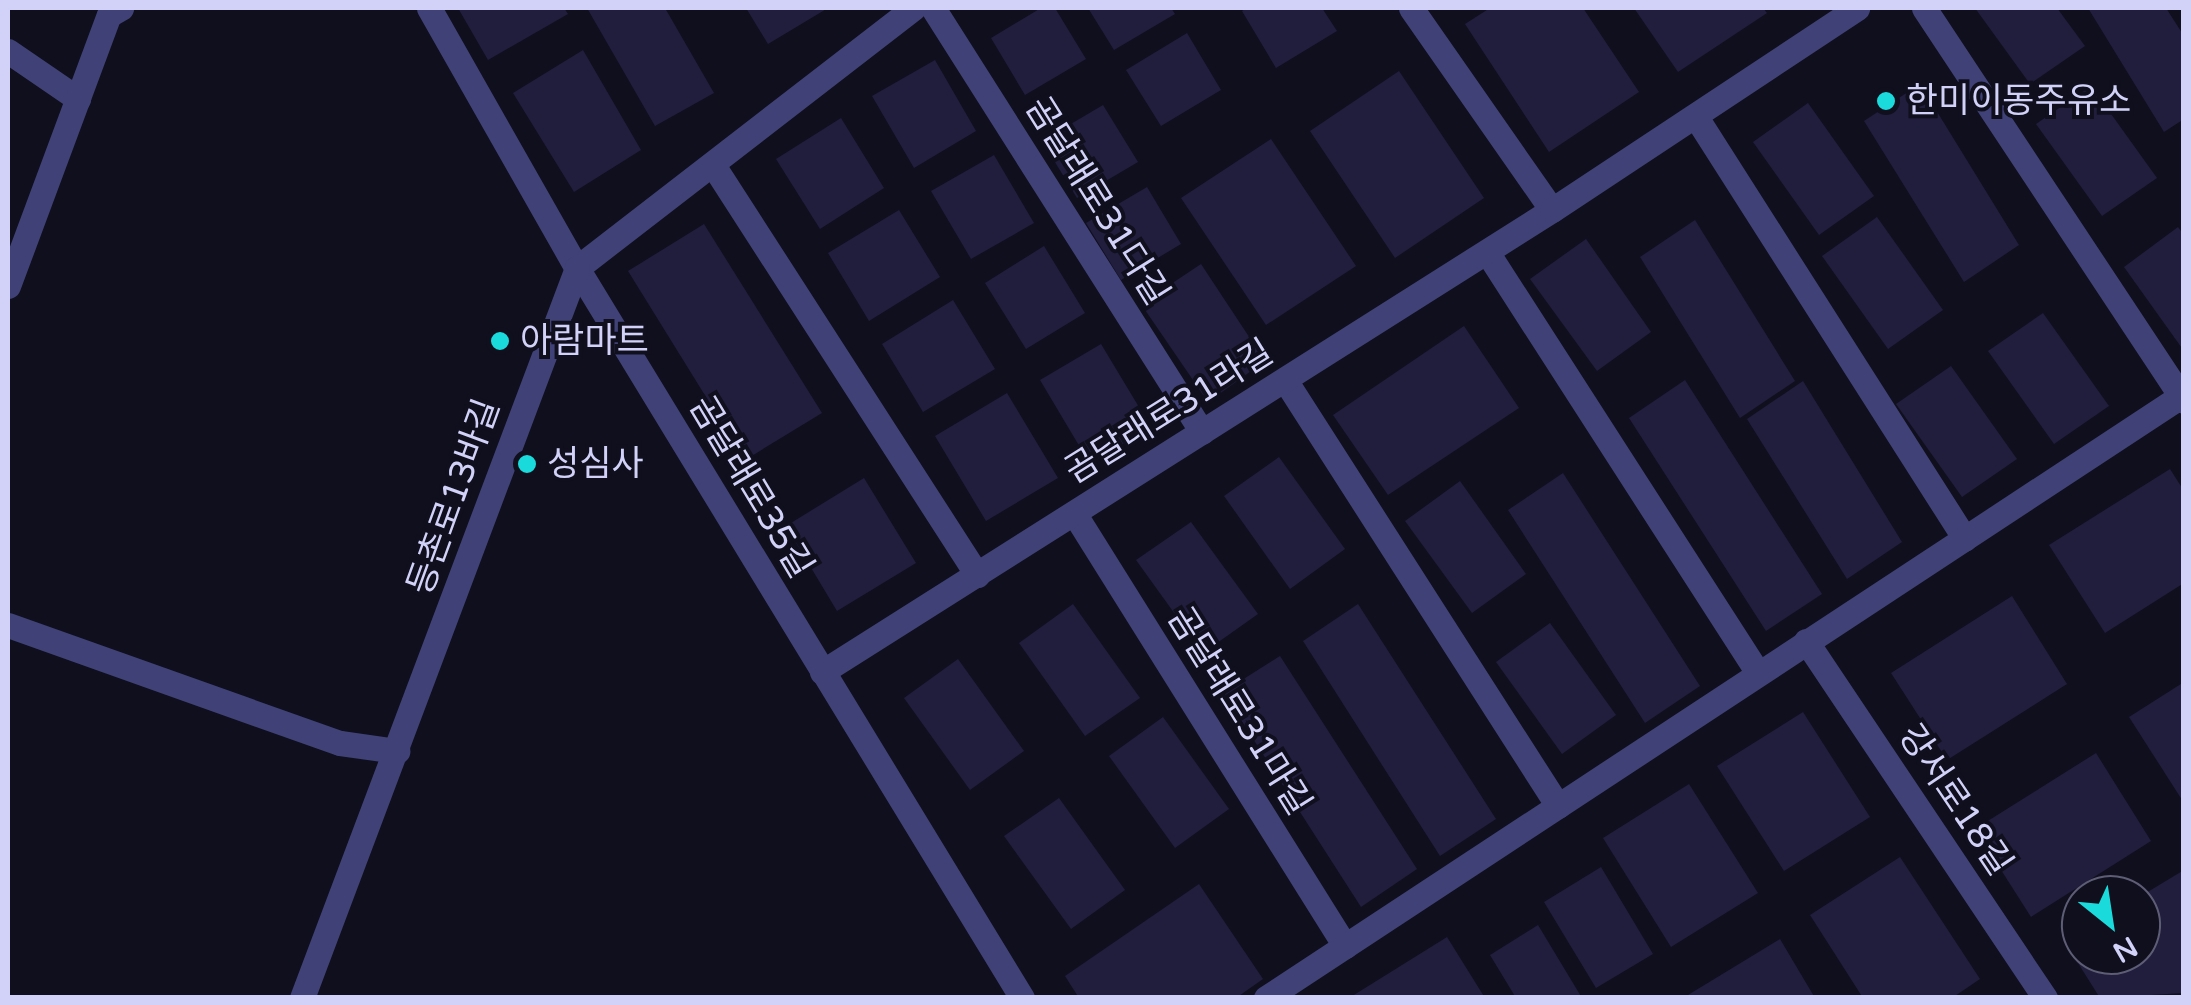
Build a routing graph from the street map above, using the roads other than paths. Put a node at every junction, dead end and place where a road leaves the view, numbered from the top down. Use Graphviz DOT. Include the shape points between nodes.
graph roads {
  1 [pos="121,8"];
  2 [pos="429,8"];
  3 [pos="913,8"];
  4 [pos="934,8"];
  5 [pos="1411,8"];
  6 [pos="1857,8"];
  7 [pos="1924,8"];
  8 [pos="8,51"];
  9 [pos="78,99"];
  10 [pos="1696,116"];
  11 [pos="712,164"];
  12 [pos="1552,210"];
  13 [pos="1487,252"];
  14 [pos="577,268"];
  15 [pos="8,286"];
  16 [pos="1285,380"];
  17 [pos="2182,397"];
  18 [pos="1202,432"];
  19 [pos="1074,514"];
  20 [pos="1964,539"];
  21 [pos="976,575"];
  22 [pos="8,626"];
  23 [pos="1806,641"];
  24 [pos="822,672"];
  25 [pos="1758,674"];
  26 [pos="397,752"];
  27 [pos="1558,806"];
  28 [pos="1345,946"];
  29 [pos="302,998"];
  30 [pos="1022,998"];
  31 [pos="1266,998"];
  32 [pos="2045,998"];
  1 -- 9 [label="street" via="109,15"];
  2 -- 14 [label="street, 곰달래로35길"];
  3 -- 11 [label="street"];
  4 -- 18 [label="street, 곰달래로31다길"];
  5 -- 12 [label="street"];
  6 -- 10 [label="street, 곰달래로31라길"];
  7 -- 17 [label="street"];
  8 -- 9 [label="street"];
  9 -- 15 [label="street"];
  10 -- 12 [label="street, 곰달래로31라길"];
  10 -- 20 [label="street"];
  11 -- 14 [label="street"];
  11 -- 21 [label="street"];
  12 -- 13 [label="street, 곰달래로31라길"];
  13 -- 16 [label="street, 곰달래로31라길"];
  13 -- 25 [label="street"];
  14 -- 24 [label="street, 곰달래로35길"];
  14 -- 26 [label="street, 등촌로13바길"];
  16 -- 18 [label="street, 곰달래로31라길"];
  16 -- 27 [label="street"];
  17 -- 20 [label="street"];
  18 -- 19 [label="street, 곰달래로31라길"];
  19 -- 21 [label="street, 곰달래로31라길"];
  19 -- 28 [label="street, 곰달래로31마길"];
  20 -- 23 [label="street"];
  21 -- 24 [label="street, 곰달래로31라길"];
  22 -- 26 [label="street" via="340,742"];
  23 -- 25 [label="street"];
  23 -- 32 [label="street, 강서로18길"];
  24 -- 30 [label="street, 곰달래로35길"];
  25 -- 27 [label="street"];
  26 -- 29 [label="street, 등촌로13바길"];
  27 -- 28 [label="street"];
  28 -- 31 [label="street"];
}
